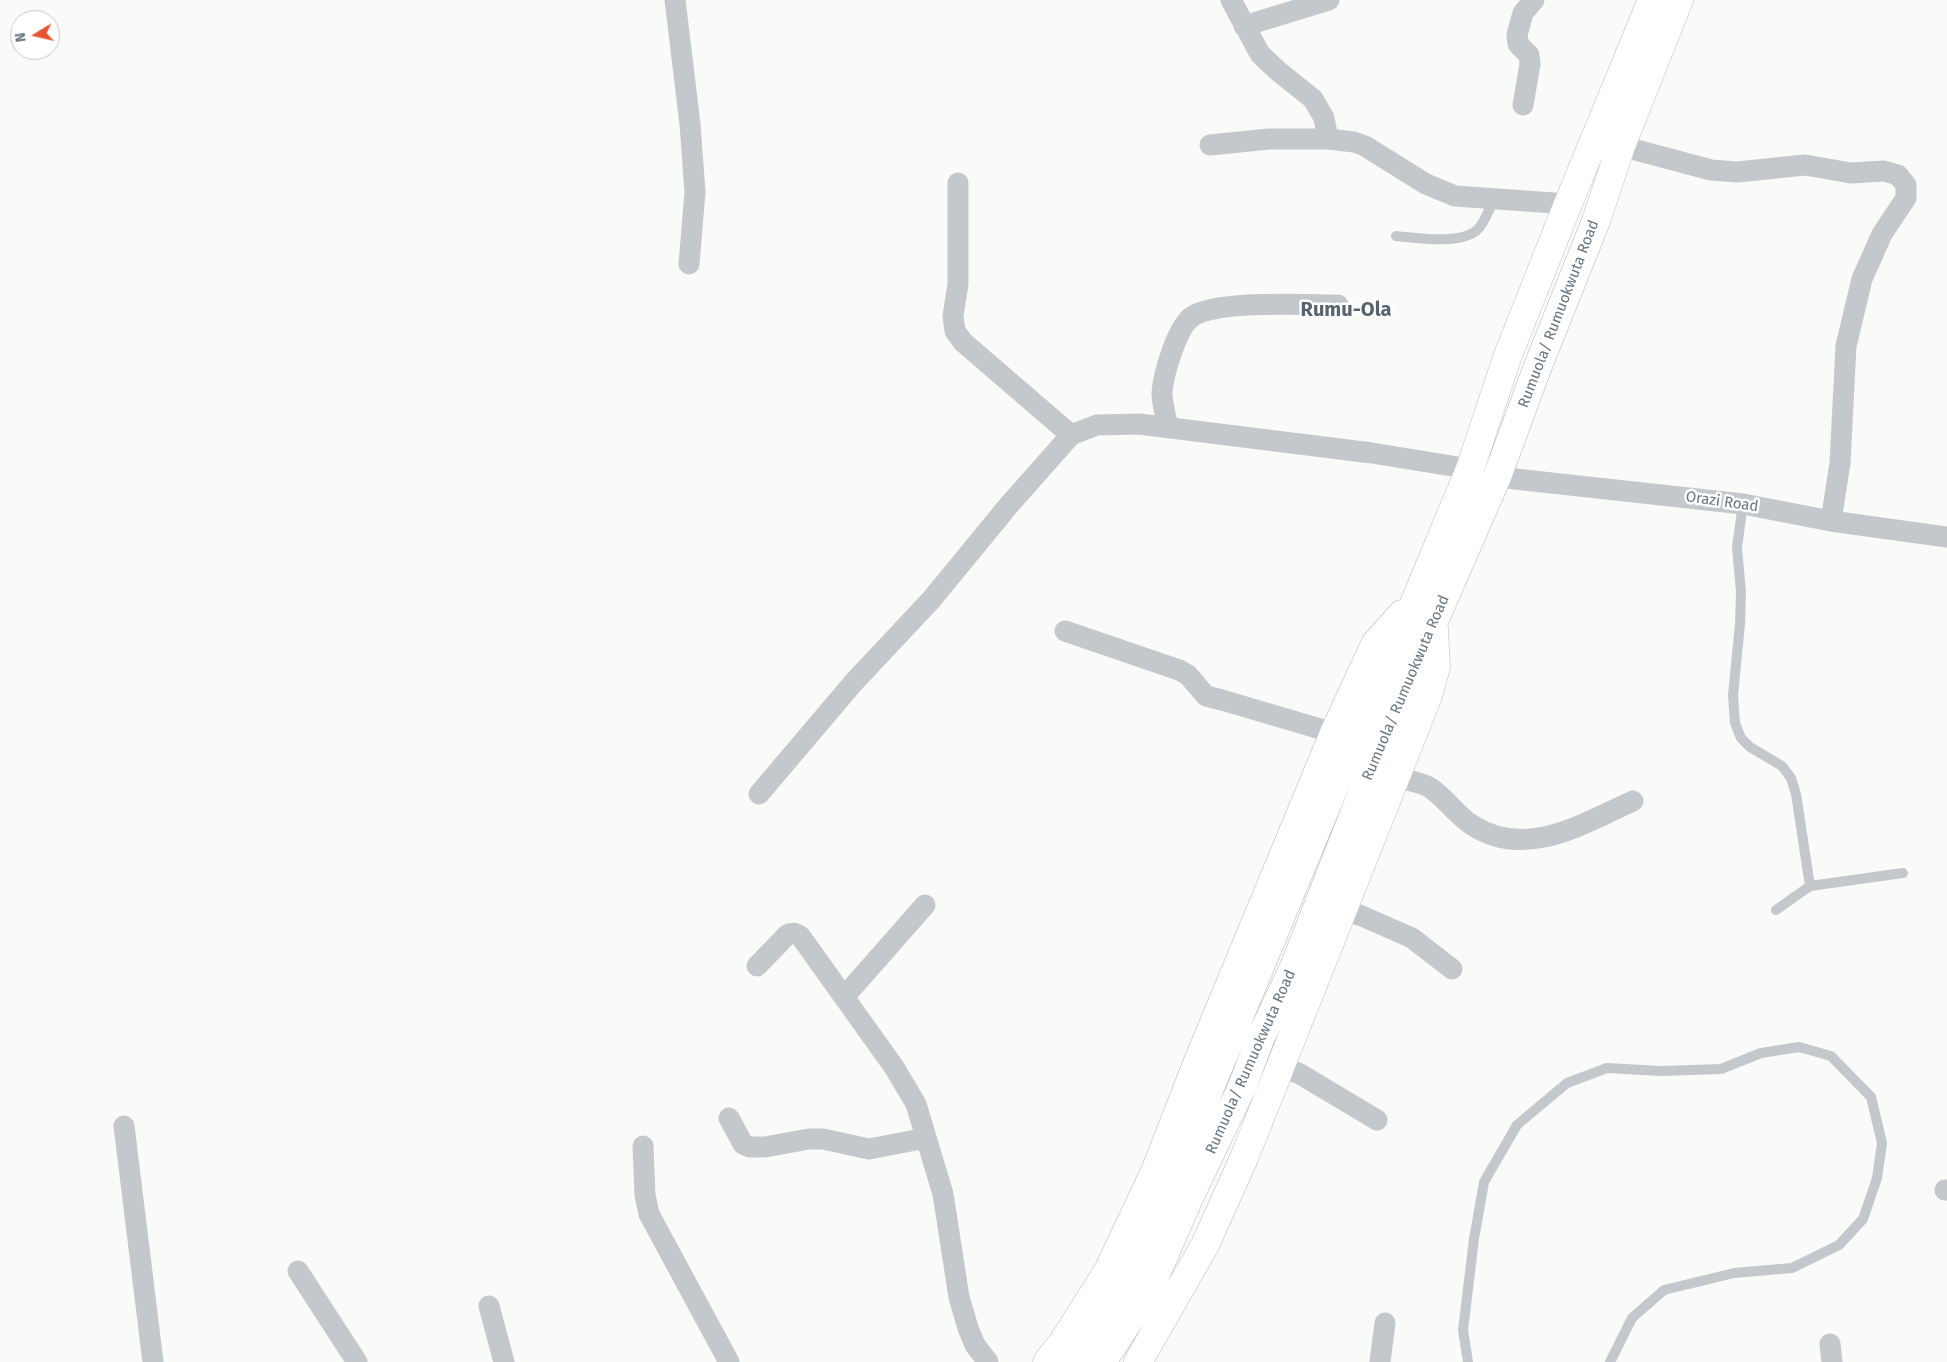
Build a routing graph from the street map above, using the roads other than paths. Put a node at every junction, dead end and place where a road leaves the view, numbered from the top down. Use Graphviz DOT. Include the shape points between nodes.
graph roads {
  1 [pos="676,0"];
  2 [pos="1231,0"];
  3 [pos="1329,0"];
  4 [pos="1534,0"];
  5 [pos="1652,0"];
  6 [pos="1678,0"];
  7 [pos="1244,26"];
  8 [pos="1523,105"];
  9 [pos="1328,139"];
  10 [pos="1210,146"];
  11 [pos="1620,146"];
  12 [pos="958,183"];
  13 [pos="1494,199"];
  14 [pos="1568,204"];
  15 [pos="1396,236"];
  16 [pos="690,264"];
  17 [pos="1338,305"];
  18 [pos="1168,427"];
  19 [pos="1072,435"];
  20 [pos="1470,469"];
  21 [pos="1497,477"];
  22 [pos="1743,504"];
  23 [pos="1831,521"];
  24 [pos="1947,537"];
  25 [pos="1421,620"];
  26 [pos="1065,632"];
  27 [pos="1334,733"];
  28 [pos="1396,777"];
  29 [pos="759,794"];
  30 [pos="1633,801"];
  31 [pos="1903,872"];
  32 [pos="1810,886"];
  33 [pos="925,905"];
  34 [pos="1343,910"];
  35 [pos="1776,910"];
  36 [pos="757,966"];
  37 [pos="1452,969"];
  38 [pos="844,996"];
  39 [pos="1281,1066"];
  40 [pos="729,1118"];
  41 [pos="1378,1120"];
  42 [pos="124,1126"];
  43 [pos="926,1138"];
  44 [pos="643,1146"];
  45 [pos="298,1271"];
  46 [pos="489,1306"];
  47 [pos="1384,1323"];
  48 [pos="153,1362"];
  49 [pos="357,1362"];
  50 [pos="504,1362"];
  51 [pos="730,1362"];
  52 [pos="988,1362"];
  53 [pos="1047,1362"];
  54 [pos="1076,1362"];
  55 [pos="1102,1362"];
  56 [pos="1138,1362"];
  57 [pos="1380,1362"];
  58 [pos="1468,1362"];
  59 [pos="1610,1362"];
  1 -- 16 [label="street" via="695,192"];
  2 -- 7 [label="street"];
  3 -- 7 [label="street"];
  4 -- 8 [label="street" via="1523,12 1516,35 1518,44 1529,55 1530,64"];
  5 -- 14 [label="main road, Rumuola/ Rumuokwuta Road"];
  6 -- 11 [label="main road, Rumuola/ Rumuokwuta Road"];
  7 -- 9 [label="street" via="1260,54 1313,99 1324,118"];
  9 -- 10 [label="street" via="1269,138"];
  9 -- 13 [label="street" via="1364,146 1426,184 1455,196"];
  11 -- 21 [label="main road, Rumuola/ Rumuokwuta Road" via="1596,221"];
  11 -- 23 [label="street" via="1711,170 1737,172 1804,165 1851,173 1884,171 1898,175 1906,185 1906,198 1882,234 1862,279 1846,346 1840,463"];
  12 -- 19 [label="street" via="958,284 952,316 955,332"];
  13 -- 14 [label="street"];
  13 -- 15 [label="lane" via="1479,229 1471,235 1436,239"];
  14 -- 20 [label="main road, Rumuola/ Rumuokwuta Road" via="1508,355"];
  17 -- 18 [label="street" via="1230,307 1192,317 1186,322 1172,351 1163,382"];
  18 -- 19 [label="street" via="1117,423 1096,425"];
  18 -- 20 [label="street"];
  19 -- 29 [label="street"];
  20 -- 25 [label="main road, Rumuola/ Rumuokwuta Road"];
  21 -- 22 [label="street, Orazi Road"];
  21 -- 25 [label="main road, Rumuola/ Rumuokwuta Road"];
  22 -- 23 [label="street, Orazi Road"];
  22 -- 32 [label="lane" via="1737,547 1741,592 1733,695 1735,723 1741,738 1750,747 1782,766 1791,778"];
  23 -- 24 [label="street, Orazi Road"];
  25 -- 27 [label="main road" via="1391,625 1375,644"];
  25 -- 28 [label="main road" via="1436,667"];
  25 -- 54 [label="main road, Rumuola/ Rumuokwuta Road" via="1338,778 1124,1289"];
  25 -- 55 [label="main road, Rumuola/ Rumuokwuta Road" via="1384,735 1294,967 1149,1290"];
  26 -- 27 [label="street" via="1179,670 1211,698"];
  27 -- 53 [label="main road" via="1156,1169 1108,1271"];
  28 -- 30 [label="street" via="1428,787 1473,826 1509,840 1558,835"];
  28 -- 34 [label="main road"];
  31 -- 32 [label="lane"];
  32 -- 35 [label="lane"];
  33 -- 38 [label="street"];
  34 -- 37 [label="street" via="1412,938"];
  34 -- 39 [label="main road"];
  36 -- 38 [label="street" via="787,935 796,933"];
  38 -- 43 [label="street" via="916,1104"];
  39 -- 41 [label="street"];
  39 -- 56 [label="main road" via="1205,1244"];
  40 -- 43 [label="street" via="743,1144 750,1148 823,1139 869,1149"];
  42 -- 48 [label="street"];
  43 -- 52 [label="street" via="943,1194 959,1297 975,1345"];
  44 -- 51 [label="street" via="649,1214"];
  45 -- 49 [label="street"];
  46 -- 50 [label="street"];
  47 -- 57 [label="street"];
  58 -- 59 [label="lane" via="1462,1330 1484,1182 1517,1125 1524,1119 1567,1083 1607,1068 1661,1071 1721,1069 1761,1053 1799,1047 1831,1056 1870,1097 1882,1143 1878,1178 1863,1219 1839,1245 1792,1268 1734,1273 1664,1290 1632,1318"];
}
